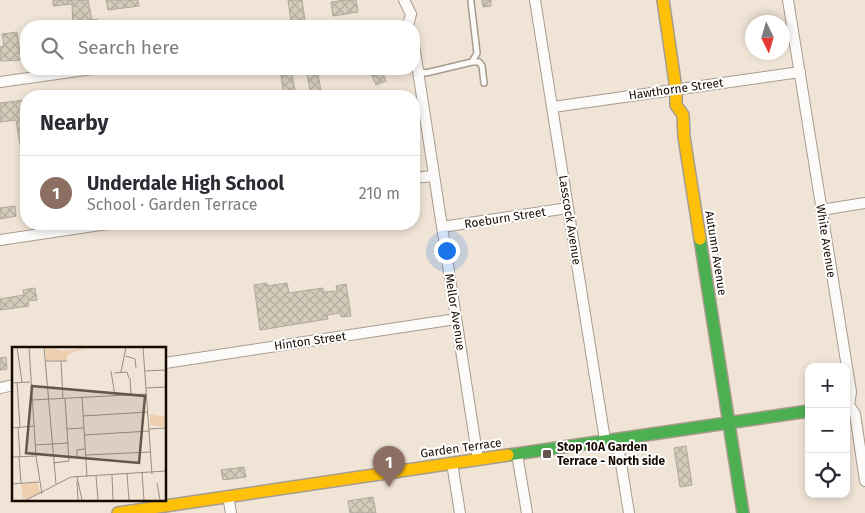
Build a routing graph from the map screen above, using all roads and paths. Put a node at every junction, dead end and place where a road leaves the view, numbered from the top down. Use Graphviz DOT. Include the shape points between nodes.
graph roads {
  1 [pos="404,0"];
  2 [pos="535,0"];
  3 [pos="663,0"];
  4 [pos="788,0"];
  5 [pos="471,2"];
  6 [pos="409,20"];
  7 [pos="472,62"];
  8 [pos="420,71"];
  9 [pos="800,72"];
  10 [pos="50,75"];
  11 [pos="418,75"];
  12 [pos="0,82"];
  13 [pos="484,83"];
  14 [pos="676,89"];
  15 [pos="553,107"];
  16 [pos="433,176"];
  17 [pos="420,177"];
  18 [pos="865,203"];
  19 [pos="568,208"];
  20 [pos="821,210"];
  21 [pos="442,227"];
  22 [pos="67,230"];
  23 [pos="0,240"];
  24 [pos="456,320"];
  25 [pos="166,363"];
  26 [pos="846,363"];
  27 [pos="850,408"];
  28 [pos="805,412"];
  29 [pos="729,423"];
  30 [pos="617,438"];
  31 [pos="605,440"];
  32 [pos="517,454"];
  33 [pos="478,460"];
  34 [pos="452,463"];
  35 [pos="865,481"];
  36 [pos="228,496"];
  37 [pos="118,513"];
  38 [pos="231,513"];
  39 [pos="460,513"];
  40 [pos="527,513"];
  41 [pos="629,513"];
  42 [pos="743,513"];
  1 -- 6 [label="street" via="410,10"];
  2 -- 15 [label="street, Lasscock Avenue"];
  3 -- 14 [label="street, Autumn Avenue"];
  4 -- 9 [label="street, White Avenue"];
  5 -- 7 [label="lane" via="477,53"];
  7 -- 8 [label="lane" via="426,73"];
  7 -- 13 [label="lane" via="482,66"];
  9 -- 14 [label="street, Hawthorne Street"];
  9 -- 20 [label="street, White Avenue"];
  10 -- 12 [label="street"];
  11 -- 16 [label="street, Mellor Avenue"];
  14 -- 15 [label="street, Hawthorne Street"];
  14 -- 29 [label="street, Autumn Avenue" via="676,105 686,126 684,137"];
  15 -- 19 [label="street, Lasscock Avenue"];
  16 -- 17 [label="street"];
  16 -- 21 [label="street, Mellor Avenue"];
  18 -- 20 [label="street"];
  19 -- 21 [label="street, Roeburn Street"];
  19 -- 31 [label="street, Lasscock Avenue"];
  20 -- 26 [label="street, White Avenue"];
  21 -- 24 [label="street, Mellor Avenue"];
  22 -- 23 [label="street"];
  24 -- 25 [label="street, Hinton Street"];
  24 -- 33 [label="street, Mellor Avenue"];
  27 -- 35 [label="street, White Avenue" via="855,414"];
  28 -- 29 [label="street, Garden Terrace"];
  29 -- 30 [label="street, Garden Terrace"];
  29 -- 42 [label="street, Autumn Avenue"];
  30 -- 31 [label="street, Garden Terrace"];
  30 -- 41 [label="street"];
  31 -- 32 [label="street, Garden Terrace"];
  32 -- 33 [label="street, Garden Terrace"];
  32 -- 40 [label="street"];
  33 -- 34 [label="street, Garden Terrace"];
  34 -- 36 [label="street, Garden Terrace"];
  34 -- 39 [label="street"];
  36 -- 37 [label="street, Garden Terrace"];
  36 -- 38 [label="street"];
}
